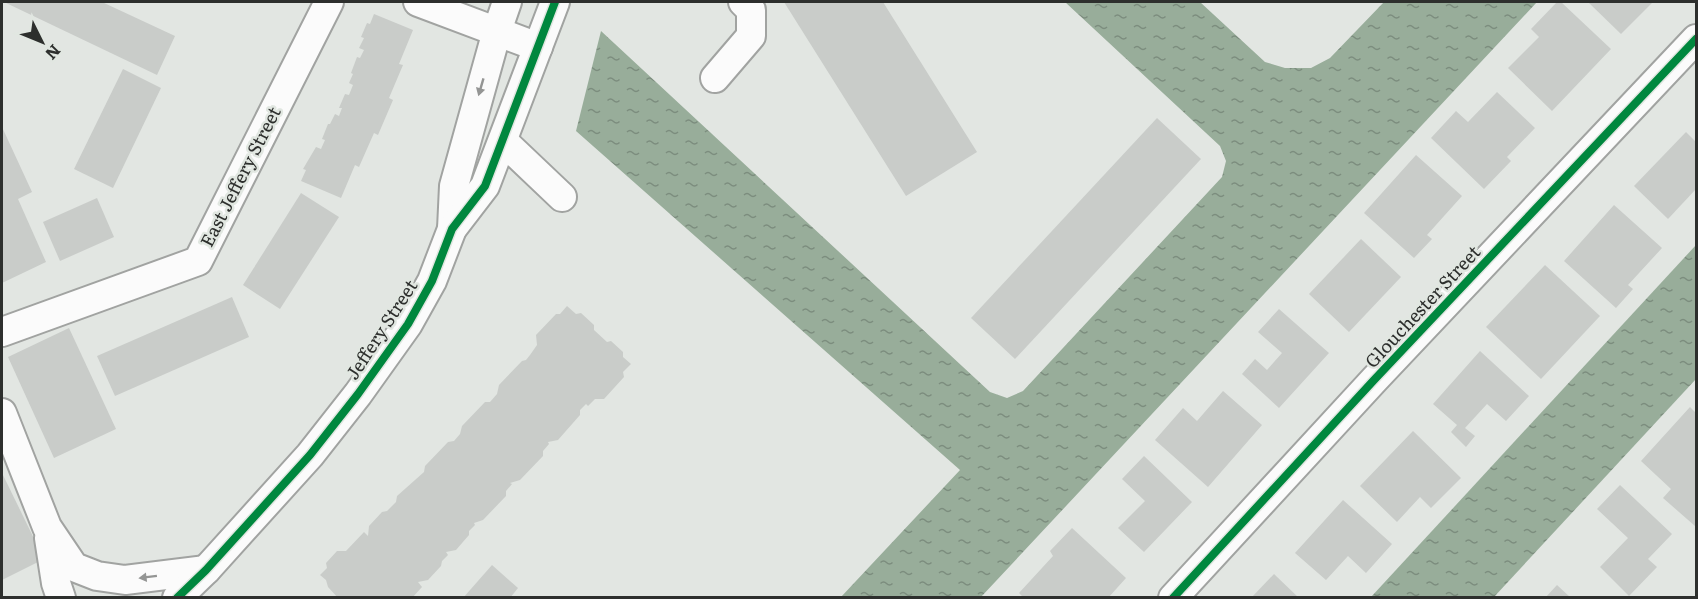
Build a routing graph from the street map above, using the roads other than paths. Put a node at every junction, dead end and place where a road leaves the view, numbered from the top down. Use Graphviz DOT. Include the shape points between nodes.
graph roads {
  1 [pos="328,2"];
  2 [pos="418,2"];
  3 [pos="507,2"];
  4 [pos="555,2"];
  5 [pos="743,2"];
  6 [pos="496,31"];
  7 [pos="1696,39"];
  8 [pos="538,47"];
  9 [pos="715,78"];
  10 [pos="503,141"];
  11 [pos="562,197"];
  12 [pos="452,229"];
  13 [pos="2,332"];
  14 [pos="2,413"];
  15 [pos="47,527"];
  16 [pos="206,570"];
  17 [pos="61,597"];
  18 [pos="177,597"];
  19 [pos="1173,597"];
  1 -- 13 [label="street, East Jeffery Street" via="198,261"];
  2 -- 6 [label="street"];
  3 -- 6 [label="street, Jeffery Street"];
  4 -- 8 [label="street, Jeffery Street"];
  5 -- 9 [label="street" via="751,10 751,36"];
  6 -- 8 [label="street"];
  6 -- 12 [label="street, Jeffery Street, one-way" via="454,186"];
  7 -- 19 [label="street, Glouchester Street"];
  8 -- 10 [label="street, Jeffery Street"];
  10 -- 11 [label="street"];
  10 -- 12 [label="street, Jeffery Street" via="485,186"];
  12 -- 16 [label="street, Jeffery Street" via="432,281 408,324 358,394 310,455"];
  14 -- 15 [label="street"];
  16 -- 15 [label="street, one-way" via="125,580 97,576 74,567"];
  15 -- 17 [label="street"];
  16 -- 18 [label="street, Jeffery Street"];
}
